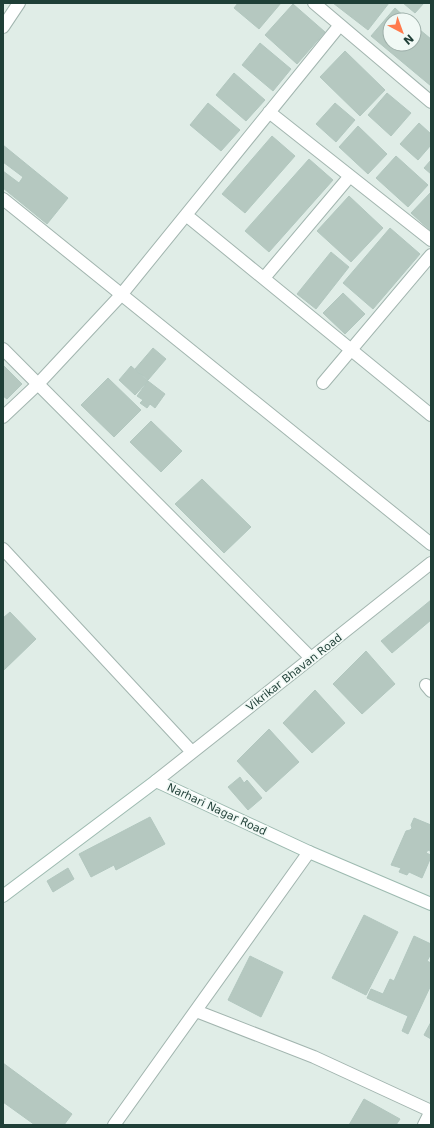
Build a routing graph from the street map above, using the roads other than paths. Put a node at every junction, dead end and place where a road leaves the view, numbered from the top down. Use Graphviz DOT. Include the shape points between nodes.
graph roads {
  1 [pos="19,3"];
  2 [pos="314,3"];
  3 [pos="340,25"];
  4 [pos="3,27"];
  5 [pos="431,102"];
  6 [pos="269,112"];
  7 [pos="350,176"];
  8 [pos="3,200"];
  9 [pos="186,215"];
  10 [pos="431,240"];
  11 [pos="431,255"];
  12 [pos="264,278"];
  13 [pos="121,295"];
  14 [pos="3,349"];
  15 [pos="351,349"];
  16 [pos="322,383"];
  17 [pos="38,384"];
  18 [pos="431,415"];
  19 [pos="3,417"];
  20 [pos="431,544"];
  21 [pos="3,549"];
  22 [pos="431,563"];
  23 [pos="311,658"];
  24 [pos="192,752"];
  25 [pos="156,781"];
  26 [pos="309,852"];
  27 [pos="3,896"];
  28 [pos="431,904"];
  29 [pos="196,1011"];
  30 [pos="431,1111"];
  31 [pos="115,1125"];
  32 [pos="424,1125"];
  1 -- 4 [label="street"];
  2 -- 3 [label="street"];
  3 -- 5 [label="street"];
  3 -- 6 [label="street"];
  6 -- 7 [label="street"];
  6 -- 9 [label="street"];
  7 -- 10 [label="street"];
  7 -- 12 [label="street"];
  8 -- 13 [label="street"];
  9 -- 12 [label="street"];
  9 -- 13 [label="street"];
  11 -- 15 [label="street"];
  12 -- 15 [label="street"];
  13 -- 17 [label="street"];
  13 -- 20 [label="street"];
  14 -- 17 [label="street"];
  15 -- 16 [label="street"];
  15 -- 18 [label="street"];
  17 -- 19 [label="street"];
  17 -- 23 [label="street"];
  21 -- 24 [label="street"];
  22 -- 23 [label="street, Vikrikar Bhavan Road"];
  23 -- 24 [label="street, Vikrikar Bhavan Road"];
  24 -- 25 [label="street, Vikrikar Bhavan Road"];
  25 -- 26 [label="street, Narhari Nagar Road"];
  25 -- 27 [label="street, Narhari Nagar Road"];
  26 -- 28 [label="street, Narhari Nagar Road"];
  26 -- 29 [label="street"];
  29 -- 30 [label="street" via="314,1057"];
  29 -- 31 [label="street"];
  30 -- 32 [label="street"];
}
